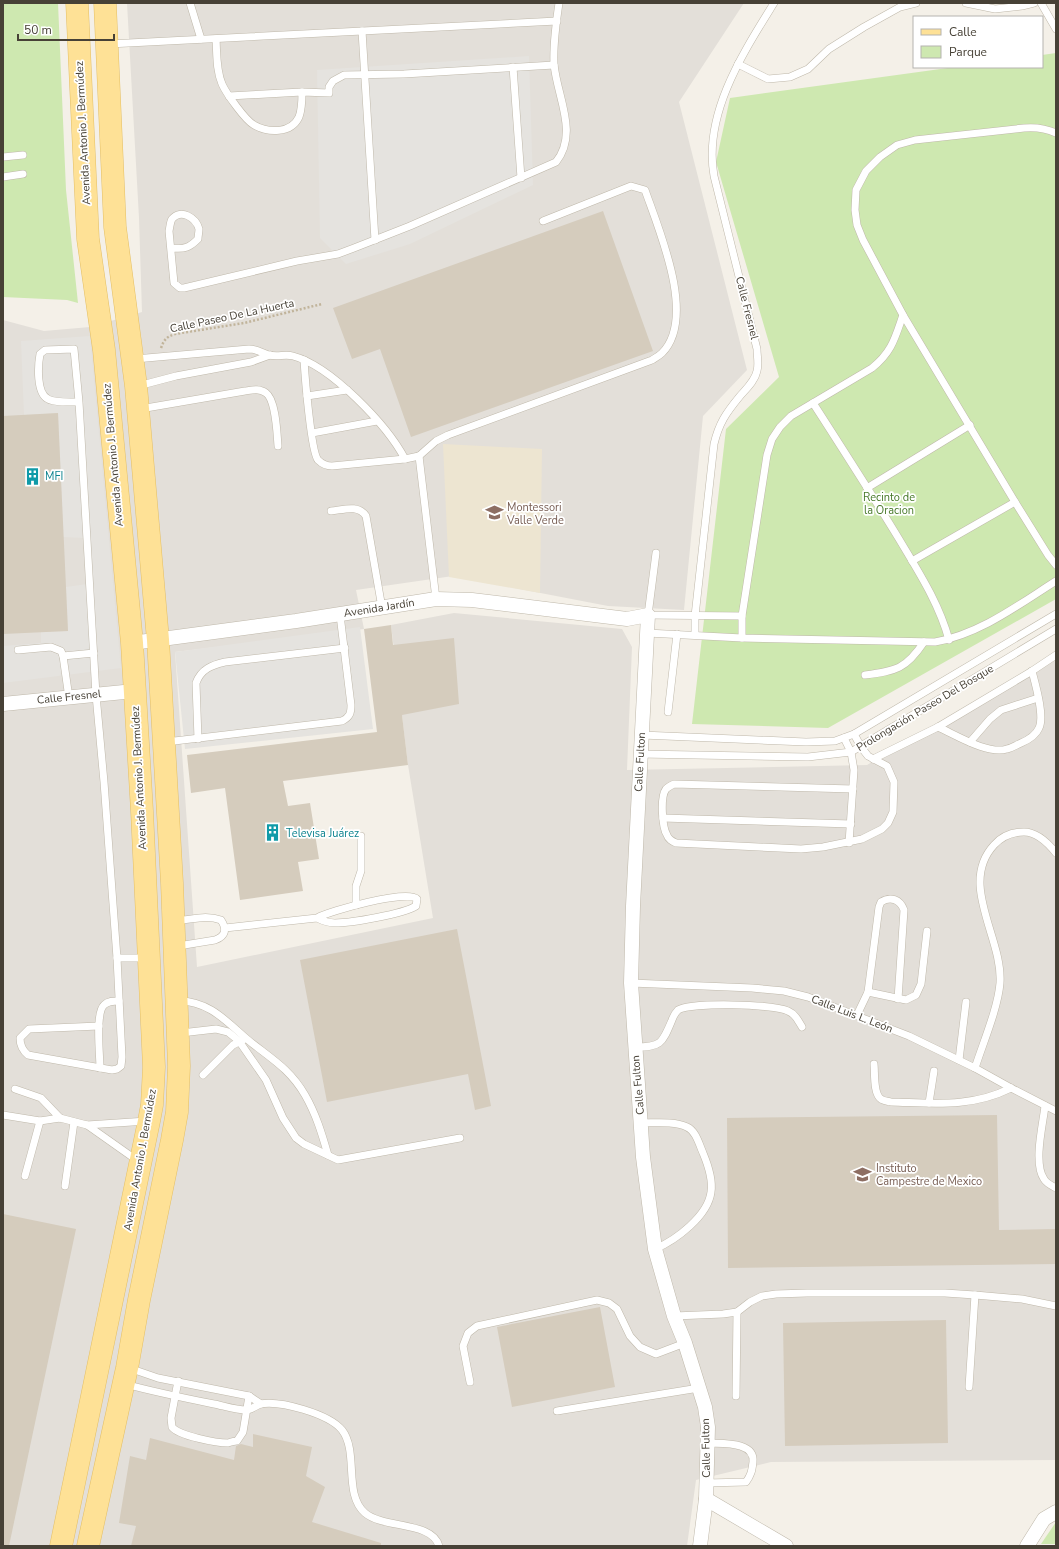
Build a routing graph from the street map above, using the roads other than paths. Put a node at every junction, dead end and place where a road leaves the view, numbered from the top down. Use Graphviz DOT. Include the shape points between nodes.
graph roads {
  1 [pos="77,3"];
  2 [pos="105,3"];
  3 [pos="190,3"];
  4 [pos="559,3"];
  5 [pos="774,3"];
  6 [pos="916,3"];
  7 [pos="966,3"];
  8 [pos="1034,3"];
  9 [pos="1041,3"];
  10 [pos="557,21"];
  11 [pos="1056,29"];
  12 [pos="362,31"];
  13 [pos="216,39"];
  14 [pos="201,40"];
  15 [pos="107,44"];
  16 [pos="738,64"];
  17 [pos="554,66"];
  18 [pos="513,68"];
  19 [pos="365,75"];
  20 [pos="302,92"];
  21 [pos="229,96"];
  22 [pos="1056,133"];
  23 [pos="24,155"];
  24 [pos="3,157"];
  25 [pos="23,174"];
  26 [pos="3,177"];
  27 [pos="521,178"];
  28 [pos="543,221"];
  29 [pos="375,240"];
  30 [pos="172,248"];
  31 [pos="903,315"];
  32 [pos="270,355"];
  33 [pos="133,359"];
  34 [pos="304,360"];
  35 [pos="136,386"];
  36 [pos="347,390"];
  37 [pos="307,396"];
  38 [pos="80,402"];
  39 [pos="813,403"];
  40 [pos="137,409"];
  41 [pos="377,422"];
  42 [pos="970,425"];
  43 [pos="312,433"];
  44 [pos="278,446"];
  45 [pos="419,456"];
  46 [pos="405,459"];
  47 [pos="867,488"];
  48 [pos="1015,502"];
  49 [pos="330,511"];
  50 [pos="656,553"];
  51 [pos="912,561"];
  52 [pos="1056,565"];
  53 [pos="1056,581"];
  54 [pos="436,599"];
  55 [pos="382,608"];
  56 [pos="1056,614"];
  57 [pos="340,615"];
  58 [pos="648,615"];
  59 [pos="695,616"];
  60 [pos="742,616"];
  61 [pos="627,620"];
  62 [pos="1056,630"];
  63 [pos="647,632"];
  64 [pos="677,634"];
  65 [pos="695,635"];
  66 [pos="742,638"];
  67 [pos="158,640"];
  68 [pos="949,640"];
  69 [pos="924,642"];
  70 [pos="132,643"];
  71 [pos="345,648"];
  72 [pos="18,650"];
  73 [pos="94,653"];
  74 [pos="1056,655"];
  75 [pos="63,656"];
  76 [pos="1032,670"];
  77 [pos="865,675"];
  78 [pos="134,691"];
  79 [pos="96,695"];
  80 [pos="69,698"];
  81 [pos="1038,698"];
  82 [pos="3,704"];
  83 [pos="668,712"];
  84 [pos="938,727"];
  85 [pos="854,734"];
  86 [pos="642,735"];
  87 [pos="844,738"];
  88 [pos="198,739"];
  89 [pos="164,742"];
  90 [pos="970,742"];
  91 [pos="861,747"];
  92 [pos="851,752"];
  93 [pos="640,754"];
  94 [pos="873,759"];
  95 [pos="853,789"];
  96 [pos="142,811"];
  97 [pos="664,818"];
  98 [pos="851,824"];
  99 [pos="361,836"];
  100 [pos="849,843"];
  101 [pos="1056,853"];
  102 [pos="145,879"];
  103 [pos="172,883"];
  104 [pos="356,905"];
  105 [pos="317,918"];
  106 [pos="173,922"];
  107 [pos="225,928"];
  108 [pos="927,931"];
  109 [pos="174,947"];
  110 [pos="117,958"];
  111 [pos="149,958"];
  112 [pos="631,983"];
  113 [pos="868,992"];
  114 [pos="898,999"];
  115 [pos="119,1001"];
  116 [pos="177,1001"];
  117 [pos="966,1002"];
  118 [pos="857,1015"];
  119 [pos="99,1026"];
  120 [pos="802,1027"];
  121 [pos="178,1034"];
  122 [pos="247,1038"];
  123 [pos="239,1041"];
  124 [pos="634,1047"];
  125 [pos="959,1060"];
  126 [pos="874,1064"];
  127 [pos="100,1068"];
  128 [pos="975,1068"];
  129 [pos="934,1071"];
  130 [pos="203,1075"];
  131 [pos="1011,1088"];
  132 [pos="15,1089"];
  133 [pos="929,1103"];
  134 [pos="1045,1106"];
  135 [pos="1056,1111"];
  136 [pos="3,1115"];
  137 [pos="60,1118"];
  138 [pos="40,1121"];
  139 [pos="149,1121"];
  140 [pos="74,1122"];
  141 [pos="642,1123"];
  142 [pos="87,1125"];
  143 [pos="460,1138"];
  144 [pos="328,1155"];
  145 [pos="141,1163"];
  146 [pos="25,1176"];
  147 [pos="65,1186"];
  148 [pos="1056,1188"];
  149 [pos="655,1249"];
  150 [pos="118,1276"];
  151 [pos="975,1295"];
  152 [pos="1056,1306"];
  153 [pos="737,1312"];
  154 [pos="674,1316"];
  155 [pos="685,1343"];
  156 [pos="125,1376"];
  157 [pos="178,1381"];
  158 [pos="470,1382"];
  159 [pos="970,1386"];
  160 [pos="699,1388"];
  161 [pos="249,1396"];
  162 [pos="736,1396"];
  163 [pos="176,1397"];
  164 [pos="261,1404"];
  165 [pos="247,1410"];
  166 [pos="557,1411"];
  167 [pos="708,1443"];
  168 [pos="707,1483"];
  169 [pos="706,1499"];
  170 [pos="1056,1512"];
  171 [pos="61,1546"];
  172 [pos="88,1546"];
  173 [pos="439,1546"];
  174 [pos="700,1546"];
  175 [pos="786,1546"];
  176 [pos="1027,1546"];
  1 -- 70 [label="main road, Avenida Antonio J. Bermúdez" via="88,239 104,350"];
  2 -- 15 [label="main road"];
  3 -- 14 [label="lane"];
  4 -- 10 [label="lane"];
  5 -- 16 [label="lane, Calle Fresnel"];
  6 -- 16 [label="lane" via="900,6 864,27 829,49 808,69 790,77 768,79"];
  7 -- 8 [label="lane" via="995,9"];
  9 -- 11 [label="lane"];
  10 -- 12 [label="lane"];
  10 -- 17 [label="lane"];
  12 -- 13 [label="lane"];
  12 -- 19 [label="lane"];
  13 -- 14 [label="lane"];
  13 -- 21 [label="lane" via="218,71"];
  14 -- 15 [label="lane"];
  15 -- 33 [label="main road" via="115,227"];
  16 -- 59 [label="lane, Calle Fresnel" via="716,121 712,169 757,349 757,371 754,380 717,428"];
  17 -- 18 [label="lane"];
  17 -- 27 [label="lane" via="567,129 566,145 556,162"];
  18 -- 19 [label="lane"];
  18 -- 27 [label="lane"];
  19 -- 20 [label="lane" via="338,77 329,86 329,93"];
  19 -- 29 [label="lane"];
  20 -- 21 [label="lane"];
  20 -- 21 [label="lane" via="299,117 292,126 280,131 265,130 252,124"];
  22 -- 31 [label="lane" via="1049,129 1024,128 915,140 897,145 866,171 856,190 857,225"];
  23 -- 24 [label="lane"];
  25 -- 26 [label="lane"];
  27 -- 29 [label="lane"];
  28 -- 45 [label="lane" via="631,186 645,190 669,260 677,305 677,317 668,344 662,353 652,360 448,435 436,441"];
  29 -- 30 [label="lane" via="338,254 297,261 184,288 174,283"];
  30 -- 30 [label="lane" via="182,249 191,246 198,239 199,228 187,214 180,214 170,223"];
  31 -- 39 [label="lane" via="890,350 882,360"];
  31 -- 42 [label="lane"];
  32 -- 33 [label="lane" via="249,349"];
  32 -- 34 [label="lane" via="293,356"];
  32 -- 35 [label="lane" via="251,362"];
  33 -- 35 [label="main road"];
  34 -- 36 [label="lane" via="333,376"];
  34 -- 37 [label="lane"];
  35 -- 40 [label="main road"];
  36 -- 37 [label="lane"];
  36 -- 41 [label="lane"];
  37 -- 43 [label="lane"];
  38 -- 38 [label="lane" via="52,400 44,396 40,387 38,363 40,354 45,350 74,349"];
  38 -- 73 [label="lane"];
  39 -- 47 [label="lane"];
  39 -- 60 [label="lane" via="791,416 772,439 767,455"];
  40 -- 44 [label="lane" via="255,389 262,390 267,393 272,403"];
  40 -- 67 [label="main road"];
  41 -- 43 [label="lane"];
  41 -- 46 [label="lane"];
  42 -- 47 [label="lane"];
  42 -- 48 [label="lane"];
  43 -- 46 [label="lane" via="315,455 325,465 355,465"];
  45 -- 46 [label="lane"];
  45 -- 54 [label="lane"];
  47 -- 51 [label="lane"];
  48 -- 51 [label="lane"];
  48 -- 52 [label="lane"];
  49 -- 55 [label="lane" via="354,508 364,512"];
  50 -- 58 [label="lane"];
  51 -- 68 [label="lane" via="942,615"];
  53 -- 68 [label="lane" via="980,628"];
  54 -- 55 [label="street, Avenida Jardín"];
  54 -- 61 [label="street, Avenida Jardín" via="487,601"];
  55 -- 57 [label="street, Avenida Jardín"];
  56 -- 85 [label="lane, Prolongación Paseo Del Bosque"];
  57 -- 67 [label="street, Avenida Jardín"];
  57 -- 71 [label="lane"];
  58 -- 59 [label="lane"];
  58 -- 61 [label="street, Avenida Jardín"];
  58 -- 63 [label="street, Calle Fulton"];
  59 -- 60 [label="lane"];
  59 -- 65 [label="lane, Calle Fresnel"];
  60 -- 66 [label="lane"];
  61 -- 63 [label="street, Avenida Jardín"];
  62 -- 91 [label="lane, Prolongación Paseo Del Bosque"];
  63 -- 64 [label="lane"];
  63 -- 86 [label="street, Calle Fulton"];
  64 -- 65 [label="lane"];
  64 -- 83 [label="lane"];
  65 -- 66 [label="lane"];
  66 -- 69 [label="lane"];
  67 -- 70 [label="street, Avenida Jardín"];
  67 -- 89 [label="main road"];
  68 -- 69 [label="lane"];
  69 -- 77 [label="lane" via="906,664 888,672"];
  70 -- 78 [label="main road, Avenida Antonio J. Bermúdez"];
  71 -- 88 [label="lane" via="225,662 205,669 196,683"];
  71 -- 88 [label="lane" via="352,705 348,718 342,721"];
  72 -- 75 [label="lane" via="51,647 61,651"];
  73 -- 75 [label="lane"];
  73 -- 79 [label="lane"];
  74 -- 76 [label="lane"];
  75 -- 80 [label="lane"];
  76 -- 81 [label="lane"];
  76 -- 84 [label="lane"];
  78 -- 79 [label="street, Calle Fresnel"];
  78 -- 96 [label="main road, Avenida Antonio J. Bermúdez"];
  79 -- 80 [label="street, Calle Fresnel"];
  79 -- 110 [label="lane"];
  80 -- 82 [label="street, Calle Fresnel"];
  81 -- 90 [label="lane" via="1001,710"];
  81 -- 90 [label="lane" via="1040,728 1031,738 1006,750 996,750"];
  84 -- 90 [label="lane"];
  84 -- 94 [label="lane"];
  85 -- 87 [label="lane, Prolongación Paseo Del Bosque"];
  85 -- 91 [label="lane"];
  86 -- 87 [label="lane, Prolongación Paseo Del Bosque" via="806,742"];
  86 -- 93 [label="street, Calle Fulton"];
  87 -- 92 [label="lane"];
  88 -- 89 [label="lane"];
  89 -- 103 [label="main road"];
  91 -- 92 [label="lane, Prolongación Paseo Del Bosque"];
  91 -- 94 [label="lane"];
  92 -- 93 [label="lane, Prolongación Paseo Del Bosque" via="808,756"];
  92 -- 95 [label="lane" via="854,770"];
  93 -- 112 [label="street, Calle Fulton"];
  94 -- 100 [label="lane" via="887,766 892,775 892,812 888,823 882,829"];
  95 -- 97 [label="lane" via="674,784 663,796"];
  95 -- 98 [label="lane"];
  96 -- 102 [label="main road, Avenida Antonio J. Bermúdez"];
  96 -- 103 [label="main road" via="153,815 158,822 162,867"];
  97 -- 98 [label="lane"];
  97 -- 100 [label="lane" via="666,834 676,843 801,849"];
  98 -- 100 [label="lane"];
  99 -- 104 [label="lane" via="361,871 356,886"];
  101 -- 128 [label="lane" via="1042,838 1028,832 1017,832 999,840 983,862 979,876 981,891 996,950 1000,982"];
  102 -- 109 [label="main road" via="157,896 165,939"];
  102 -- 111 [label="main road, Avenida Antonio J. Bermúdez"];
  103 -- 106 [label="main road"];
  104 -- 105 [label="lane"];
  104 -- 105 [label="lane" via="410,896 415,897 418,902 416,906 402,912 342,923 328,923"];
  105 -- 107 [label="lane"];
  106 -- 107 [label="lane" via="217,918"];
  106 -- 109 [label="main road"];
  107 -- 109 [label="lane" via="221,938 216,940"];
  108 -- 114 [label="lane" via="919,990 912,998"];
  109 -- 116 [label="main road"];
  110 -- 111 [label="lane"];
  110 -- 115 [label="lane"];
  111 -- 139 [label="main road, Avenida Antonio J. Bermúdez" via="154,1067"];
  112 -- 118 [label="lane, Calle Luis L. León" via="784,991"];
  112 -- 124 [label="street, Calle Fulton"];
  113 -- 114 [label="lane"];
  113 -- 114 [label="lane" via="879,906 889,898 903,906 904,917"];
  113 -- 118 [label="lane"];
  115 -- 119 [label="lane" via="104,1004 100,1011"];
  115 -- 127 [label="lane" via="121,1066 117,1069"];
  116 -- 121 [label="main road"];
  116 -- 122 [label="lane" via="204,1006"];
  117 -- 125 [label="lane"];
  118 -- 125 [label="lane, Calle Luis L. León"];
  119 -- 127 [label="lane"];
  119 -- 127 [label="lane" via="35,1028 25,1031 20,1038 22,1048 28,1054"];
  120 -- 124 [label="lane" via="793,1014 778,1008 694,1007 679,1010 674,1014 666,1036 658,1044 652,1047"];
  121 -- 123 [label="lane" via="216,1029 228,1032"];
  121 -- 156 [label="main road" via="177,1112"];
  122 -- 123 [label="lane"];
  122 -- 144 [label="lane" via="279,1063 296,1081 314,1111"];
  123 -- 130 [label="lane"];
  123 -- 144 [label="lane" via="266,1080 283,1118 296,1138"];
  124 -- 141 [label="street, Calle Fulton"];
  125 -- 128 [label="lane, Calle Luis L. León"];
  126 -- 133 [label="lane" via="876,1088 880,1099 890,1102"];
  128 -- 131 [label="lane, Calle Luis L. León"];
  129 -- 133 [label="lane"];
  131 -- 133 [label="lane" via="976,1101"];
  131 -- 134 [label="lane, Calle Luis L. León"];
  132 -- 137 [label="lane" via="41,1098"];
  134 -- 135 [label="lane, Calle Luis L. León"];
  134 -- 148 [label="lane" via="1040,1145 1040,1172 1044,1180"];
  136 -- 138 [label="lane"];
  137 -- 138 [label="lane"];
  137 -- 140 [label="lane"];
  138 -- 146 [label="lane"];
  139 -- 142 [label="lane"];
  139 -- 145 [label="main road, Avenida Antonio J. Bermúdez"];
  140 -- 142 [label="lane"];
  140 -- 147 [label="lane"];
  141 -- 149 [label="street, Calle Fulton" via="643,1157"];
  141 -- 149 [label="lane" via="680,1125 689,1128 700,1146 711,1180 708,1203 701,1213 682,1232"];
  142 -- 145 [label="lane"];
  143 -- 144 [label="lane" via="338,1160"];
  145 -- 150 [label="main road, Avenida Antonio J. Bermúdez"];
  149 -- 154 [label="street, Calle Fulton"];
  150 -- 156 [label="main road" via="124,1290 125,1301 113,1366 115,1375"];
  150 -- 171 [label="main road, Avenida Antonio J. Bermúdez"];
  151 -- 152 [label="lane" via="1022,1299"];
  151 -- 153 [label="lane" via="854,1292 776,1294 762,1296"];
  151 -- 159 [label="lane"];
  153 -- 154 [label="lane"];
  153 -- 162 [label="lane"];
  154 -- 155 [label="street, Calle Fulton"];
  155 -- 158 [label="lane" via="656,1354 640,1347 630,1336 617,1309 609,1303 597,1300 477,1326 468,1333 463,1346"];
  155 -- 160 [label="street, Calle Fulton"];
  156 -- 157 [label="lane"];
  156 -- 163 [label="lane"];
  156 -- 172 [label="main road"];
  157 -- 161 [label="lane"];
  157 -- 163 [label="lane"];
  160 -- 166 [label="lane"];
  160 -- 167 [label="street, Calle Fulton" via="705,1407"];
  161 -- 164 [label="lane"];
  161 -- 165 [label="lane"];
  163 -- 165 [label="lane"];
  163 -- 165 [label="lane" via="171,1418 172,1427 178,1432 226,1443 237,1441 243,1432"];
  164 -- 165 [label="lane"];
  164 -- 173 [label="lane" via="300,1408 324,1417 341,1429 348,1445 355,1495 362,1509 374,1519 416,1528 435,1536"];
  167 -- 168 [label="street, Calle Fulton"];
  167 -- 168 [label="lane" via="738,1445 749,1449 753,1458 752,1474 746,1482"];
  168 -- 169 [label="street, Calle Fulton"];
  169 -- 174 [label="street, Calle Fulton"];
  169 -- 175 [label="street"];
  170 -- 176 [label="street" via="1044,1520"];
}
